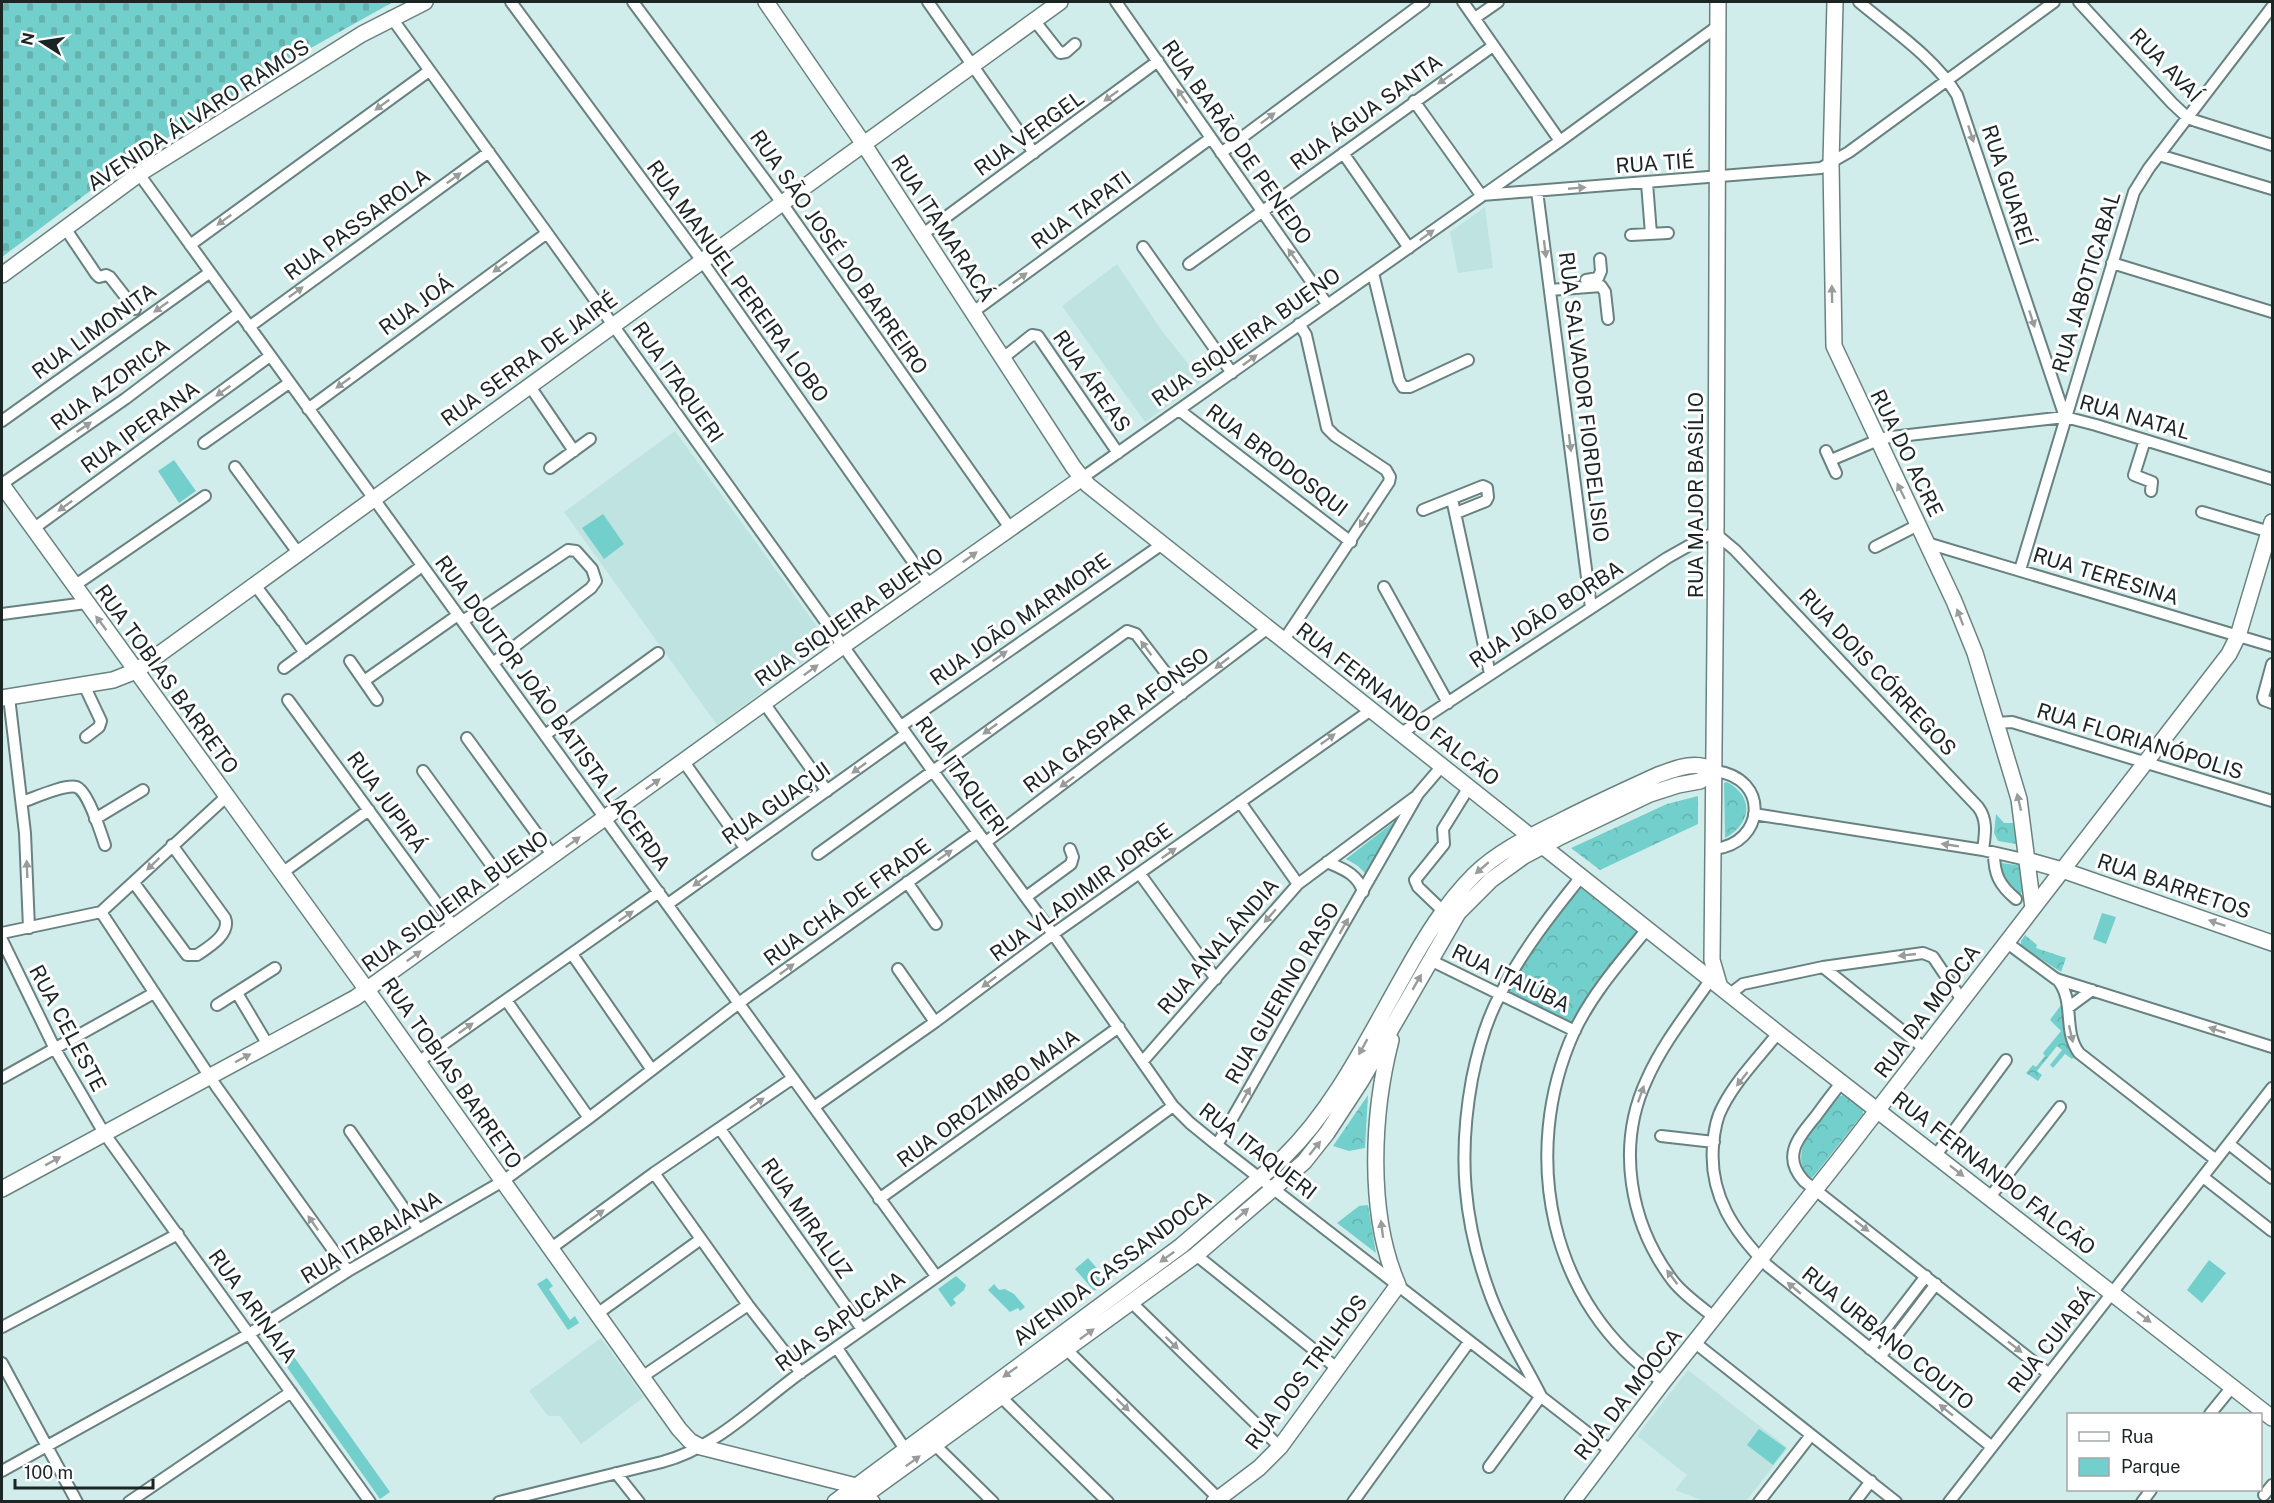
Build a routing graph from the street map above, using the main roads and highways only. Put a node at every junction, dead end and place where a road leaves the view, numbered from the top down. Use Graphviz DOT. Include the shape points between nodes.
graph roads {
  1 [pos="425,2"];
  2 [pos="766,2"];
  3 [pos="1060,2"];
  4 [pos="1718,2"];
  5 [pos="1835,2"];
  6 [pos="863,143"];
  7 [pos="2,275"];
  8 [pos="1082,478"];
  9 [pos="2,484"];
  10 [pos="2271,527"];
  11 [pos="136,670"];
  12 [pos="5,697"];
  13 [pos="1715,771"];
  14 [pos="1590,815"];
  15 [pos="1530,836"];
  16 [pos="1543,846"];
  17 [pos="2027,860"];
  18 [pos="2062,870"];
  19 [pos="2033,908"];
  20 [pos="2272,943"];
  21 [pos="1714,945"];
  22 [pos="1689,962"];
  23 [pos="1720,986"];
  24 [pos="367,990"];
  25 [pos="1396,1022"];
  26 [pos="1878,1110"];
  27 [pos="2,1189"];
  28 [pos="1060,1344"];
  29 [pos="2272,1418"];
  30 [pos="862,1496"];
  31 [pos="1216,1500"];
  32 [pos="835,1502"];
  33 [pos="1572,1502"];
  1 -- 7 [label="main road, AVENIDA ÁLVARO RAMOS" via="391,18 139,174"];
  2 -- 6 [label="main road, RUA ITAMARACÁ"];
  3 -- 6 [label="main road, RUA SERRA DE JAIRÉ"];
  4 -- 13 [label="main road, RUA MAJOR BASÍLIO"];
  17 -- 5 [label="main road, RUA DO ACRE, one-way" via="2019,799 1975,653 1834,346 1831,163"];
  6 -- 8 [label="main road, RUA ITAMARACÁ"];
  6 -- 11 [label="main road, RUA SERRA DE JAIRÉ"];
  8 -- 15 [label="main road, RUA FERNANDO FALCÃO" via="1161,545"];
  24 -- 8 [label="main road, RUA SIQUEIRA BUENO, one-way"];
  11 -- 9 [label="main road, RUA TOBIAS BARRETO, one-way"];
  10 -- 18 [label="main road, RUA DA MOOCA" via="2229,654"];
  11 -- 12 [label="main road, RUA SERRA DE JAIRÉ" via="84,685"];
  11 -- 24 [label="main road, RUA TOBIAS BARRETO"];
  13 -- 14 [label="main road" via="1698,765 1678,768"];
  13 -- 21 [label="main road, RUA MAJOR BASÍLIO"];
  14 -- 15 [label="main road, AVENIDA CASSANDOCA"];
  14 -- 16 [label="main road, AVENIDA CASSANDOCA"];
  15 -- 16 [label="main road, RUA FERNANDO FALCÃO"];
  15 -- 28 [label="main road, AVENIDA CASSANDOCA, one-way" via="1474,874 1443,911 1339,1088 1299,1142 1181,1246"];
  16 -- 22 [label="main road, RUA FERNANDO FALCÃO"];
  25 -- 16 [label="main road, AVENIDA CASSANDOCA, one-way" via="1458,913 1509,867"];
  17 -- 18 [label="main road, RUA BARRETOS"];
  17 -- 19 [label="main road, RUA DO ACRE"];
  18 -- 19 [label="main road, RUA DA MOOCA"];
  20 -- 18 [label="main road, RUA BARRETOS, one-way"];
  19 -- 26 [label="main road, RUA DA MOOCA"];
  21 -- 22 [label="main road" via="1705,961"];
  21 -- 23 [label="main road, RUA MAJOR BASÍLIO" via="1713,966"];
  22 -- 23 [label="main road, RUA FERNANDO FALCÃO"];
  23 -- 26 [label="main road, RUA FERNANDO FALCÃO"];
  27 -- 24 [label="main road, RUA SIQUEIRA BUENO, one-way"];
  24 -- 30 [label="main road, RUA TOBIAS BARRETO" via="690,1441"];
  28 -- 25 [label="main road, AVENIDA CASSANDOCA, one-way" via="1131,1302 1196,1255 1304,1162 1327,1133"];
  31 -- 25 [label="main road, RUA DOS TRILHOS, one-way" via="1280,1447 1398,1285 1385,1251 1376,1166 1380,1093"];
  26 -- 29 [label="main road, RUA FERNANDO FALCÃO, one-way"];
  26 -- 33 [label="main road, RUA DA MOOCA"];
  30 -- 28 [label="main road, AVENIDA CASSANDOCA, one-way" via="1001,1397"];
  28 -- 30 [label="main road, AVENIDA CASSANDOCA, one-way" via="905,1449"];
  30 -- 32 [label="main road, AVENIDA CASSANDOCA"];
}
